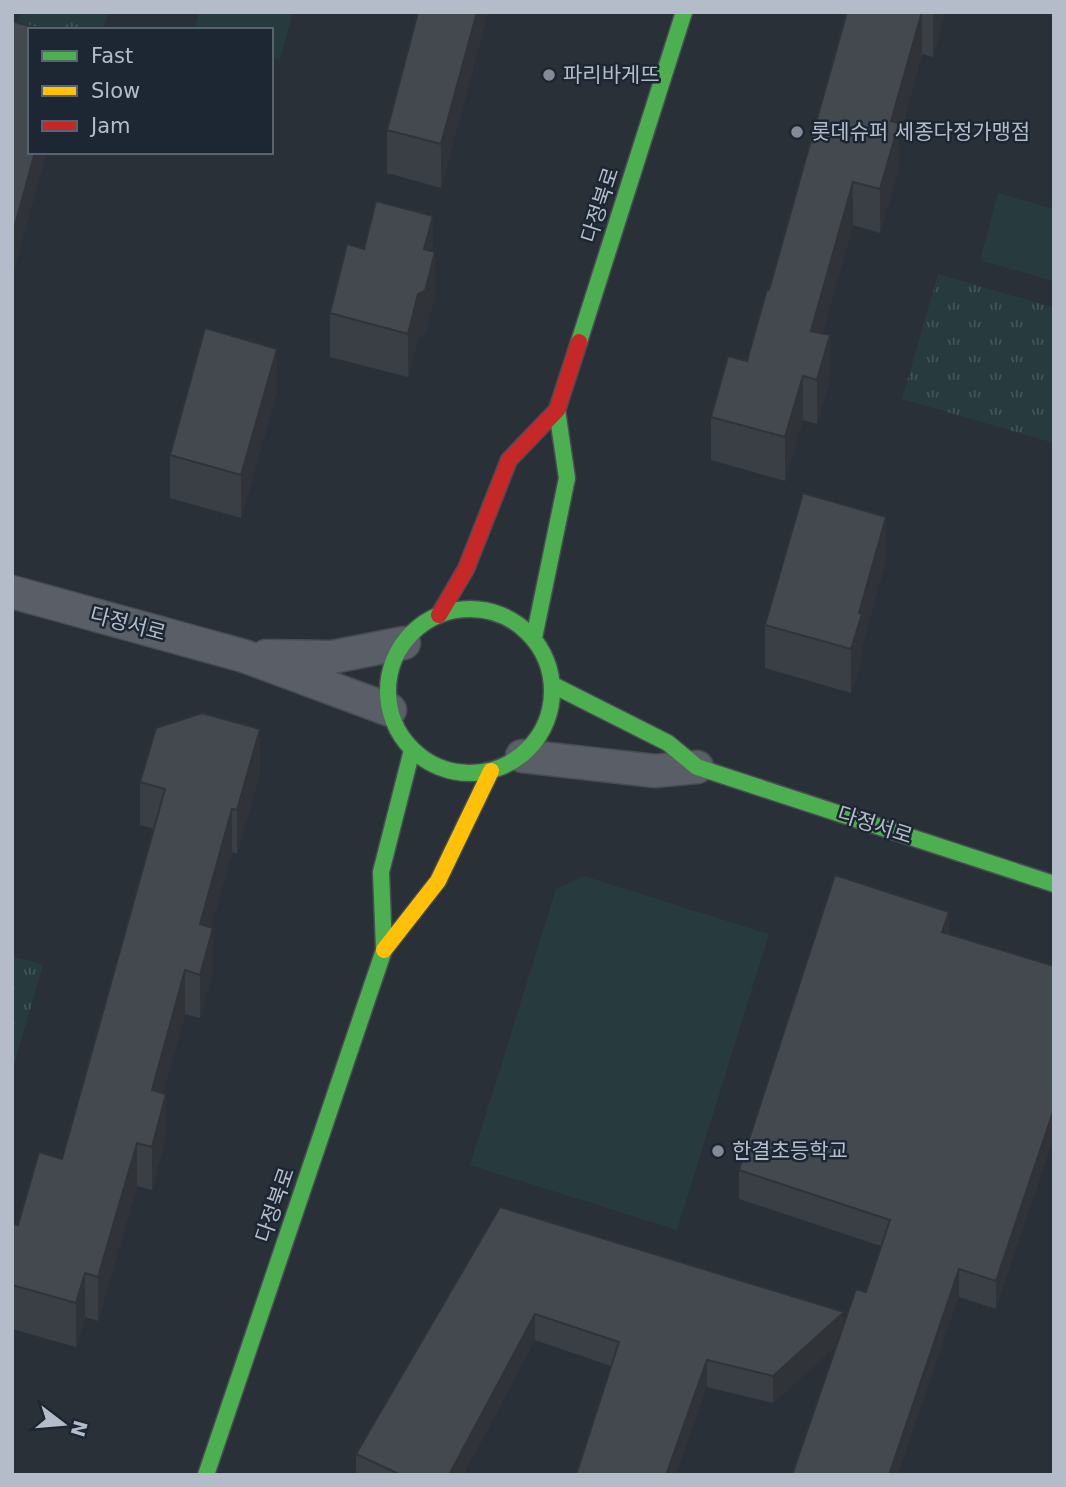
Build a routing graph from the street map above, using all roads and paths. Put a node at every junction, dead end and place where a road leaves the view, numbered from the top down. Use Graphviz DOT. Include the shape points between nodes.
graph roads {
  1 [pos="684,12"];
  2 [pos="557,411"];
  3 [pos="12,592"];
  4 [pos="439,615"];
  5 [pos="534,638"];
  6 [pos="404,643"];
  7 [pos="244,656"];
  8 [pos="552,685"];
  9 [pos="390,710"];
  10 [pos="412,750"];
  11 [pos="522,756"];
  12 [pos="697,766"];
  13 [pos="491,771"];
  14 [pos="1054,884"];
  15 [pos="384,949"];
  16 [pos="206,1475"];
  1 -- 2 [label="street, 다정북로"];
  2 -- 4 [label="street" via="509,460 466,569"];
  2 -- 5 [label="street" via="567,478"];
  3 -- 7 [label="street, 다정서로"];
  4 -- 5 [label="street" via="464,608 491,611 514,621"];
  4 -- 6 [label="street" via="419,626"];
  5 -- 8 [label="street" via="547,660"];
  6 -- 7 [label="street" via="332,657"];
  6 -- 9 [label="street" via="390,675"];
  7 -- 9 [label="street"];
  8 -- 11 [label="street" via="551,712 540,736"];
  8 -- 12 [label="street" via="668,743"];
  9 -- 10 [label="street" via="398,732"];
  10 -- 13 [label="street" via="435,767 463,774"];
  10 -- 15 [label="street" via="382,872"];
  11 -- 12 [label="street" via="655,771"];
  11 -- 13 [label="street"];
  12 -- 14 [label="street, 다정서로"];
  13 -- 15 [label="street" via="438,881"];
  15 -- 16 [label="street, 다정북로"];
}
